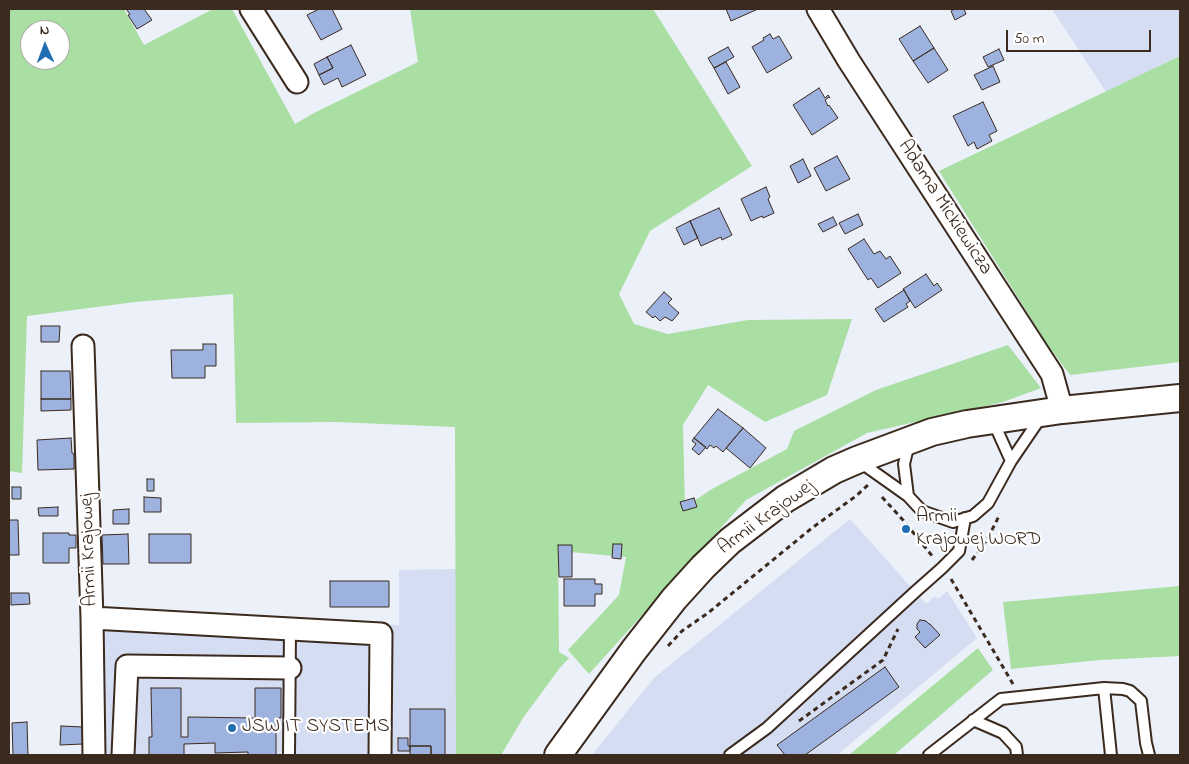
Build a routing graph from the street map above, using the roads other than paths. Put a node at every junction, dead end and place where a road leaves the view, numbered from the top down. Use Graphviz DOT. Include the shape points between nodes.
graph roads {
  1 [pos="251,9"];
  2 [pos="818,9"];
  3 [pos="297,82"];
  4 [pos="83,346"];
  5 [pos="1180,398"];
  6 [pos="1053,411"];
  7 [pos="992,420"];
  8 [pos="910,440"];
  9 [pos="857,460"];
  10 [pos="1011,461"];
  11 [pos="908,496"];
  12 [pos="965,518"];
  13 [pos="92,618"];
  14 [pos="290,629"];
  15 [pos="290,668"];
  16 [pos="1104,688"];
  17 [pos="973,720"];
  18 [pos="94,755"];
  19 [pos="123,755"];
  20 [pos="288,755"];
  21 [pos="380,755"];
  22 [pos="558,755"];
  23 [pos="730,755"];
  24 [pos="929,755"];
  25 [pos="1017,755"];
  26 [pos="1111,755"];
  27 [pos="1149,755"];
  1 -- 3 [label="street"];
  2 -- 6 [label="street, Adama Mickiewicza" via="1052,374"];
  4 -- 13 [label="street, Armii Krajowej"];
  5 -- 6 [label="street, Armii Krajowej"];
  6 -- 7 [label="street, Armii Krajowej"];
  6 -- 10 [label="lane"];
  7 -- 8 [label="street, Armii Krajowej" via="932,432"];
  7 -- 10 [label="lane"];
  8 -- 9 [label="street, Armii Krajowej"];
  8 -- 11 [label="lane" via="904,464"];
  9 -- 11 [label="lane"];
  9 -- 22 [label="street, Armii Krajowej" via="785,499 730,541 703,567 646,635"];
  10 -- 12 [label="lane" via="988,503"];
  11 -- 12 [label="lane" via="922,511 953,522"];
  12 -- 23 [label="lane" via="959,550 942,568 767,728"];
  13 -- 14 [label="street"];
  13 -- 18 [label="street, Armii Krajowej"];
  14 -- 15 [label="lane"];
  14 -- 21 [label="street" via="381,634"];
  15 -- 19 [label="street" via="127,666"];
  15 -- 20 [label="lane"];
  16 -- 17 [label="lane" via="1001,699"];
  16 -- 26 [label="lane"];
  16 -- 27 [label="lane" via="1130,691 1141,701"];
  17 -- 24 [label="lane"];
  17 -- 25 [label="lane" via="1003,733 1016,747"];
}
